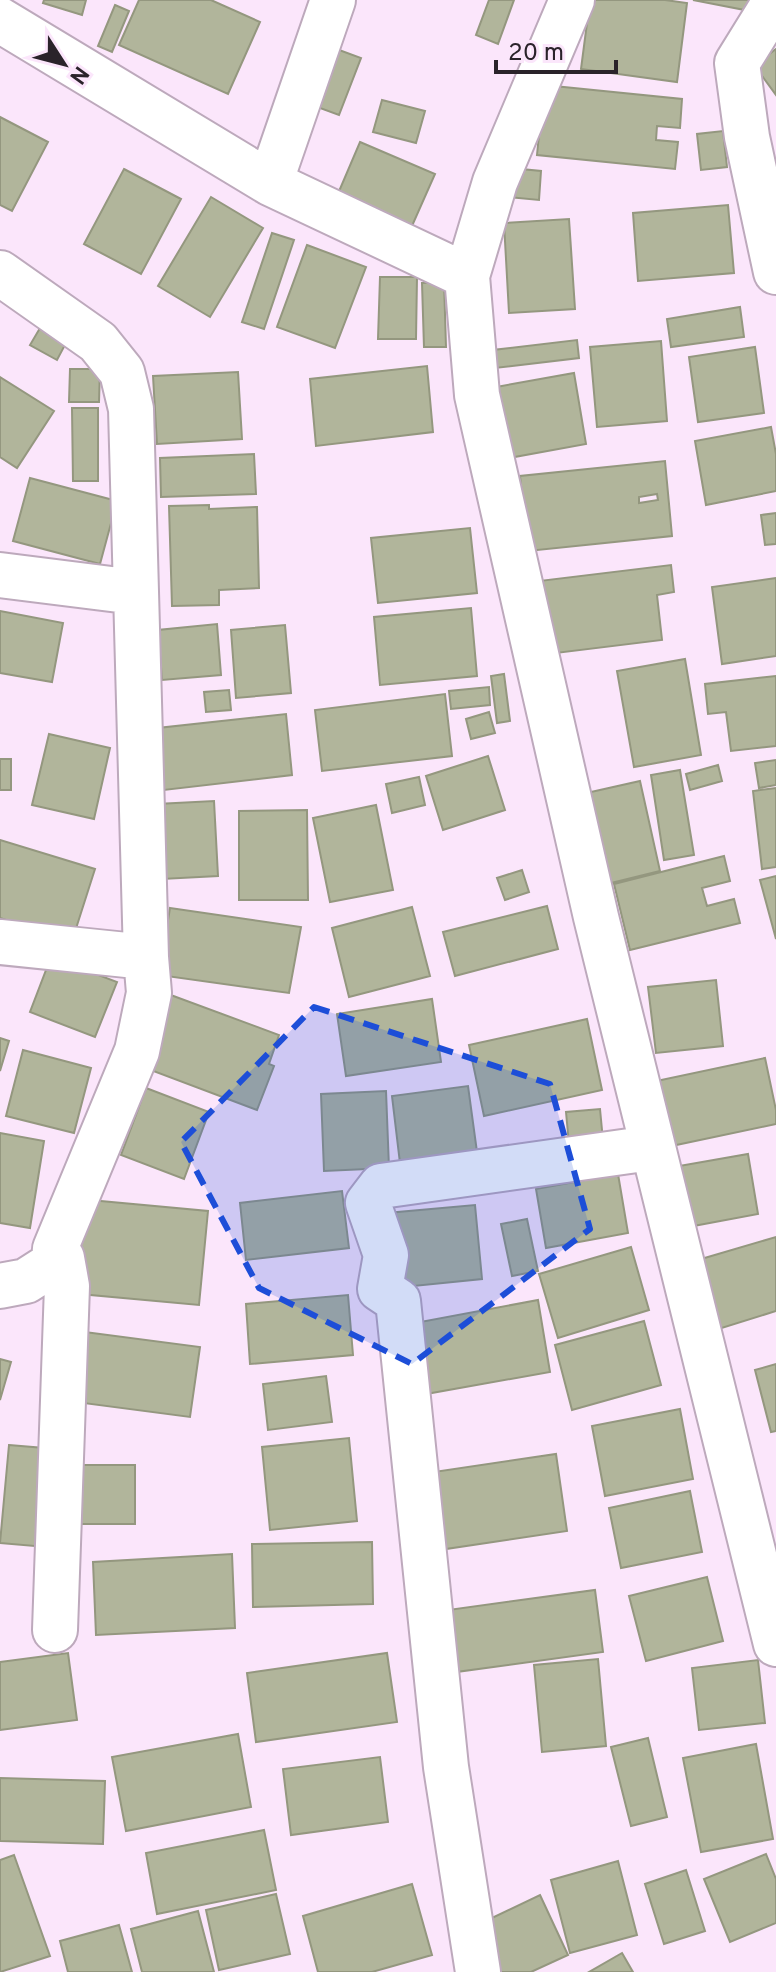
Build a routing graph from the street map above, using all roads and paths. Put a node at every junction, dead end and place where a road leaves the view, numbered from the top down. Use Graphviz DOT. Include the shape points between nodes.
graph roads {
  1 [pos="333,0"];
  2 [pos="572,0"];
  3 [pos="776,0"];
  4 [pos="0,20"];
  5 [pos="270,183"];
  6 [pos="776,272"];
  7 [pos="0,273"];
  8 [pos="467,276"];
  9 [pos="0,575"];
  10 [pos="135,592"];
  11 [pos="0,942"];
  12 [pos="146,957"];
  13 [pos="651,1148"];
  14 [pos="62,1258"];
  15 [pos="0,1286"];
  16 [pos="55,1630"];
  17 [pos="776,1644"];
  18 [pos="478,1972"];
  1 -- 5 [label="street"];
  2 -- 8 [label="street" via="495,182"];
  3 -- 6 [label="street" via="737,63"];
  4 -- 5 [label="street"];
  5 -- 8 [label="street"];
  7 -- 10 [label="street" via="98,342 122,372 131,409"];
  8 -- 13 [label="street" via="477,395"];
  9 -- 10 [label="street"];
  10 -- 12 [label="street"];
  11 -- 12 [label="street"];
  12 -- 14 [label="street" via="149,993 137,1051 55,1249"];
  13 -- 17 [label="street"];
  13 -- 18 [label="street" via="381,1186 368,1203 386,1255 380,1289 398,1301 446,1767"];
  14 -- 15 [label="street" via="26,1281"];
  14 -- 16 [label="street" via="67,1286"];
}
